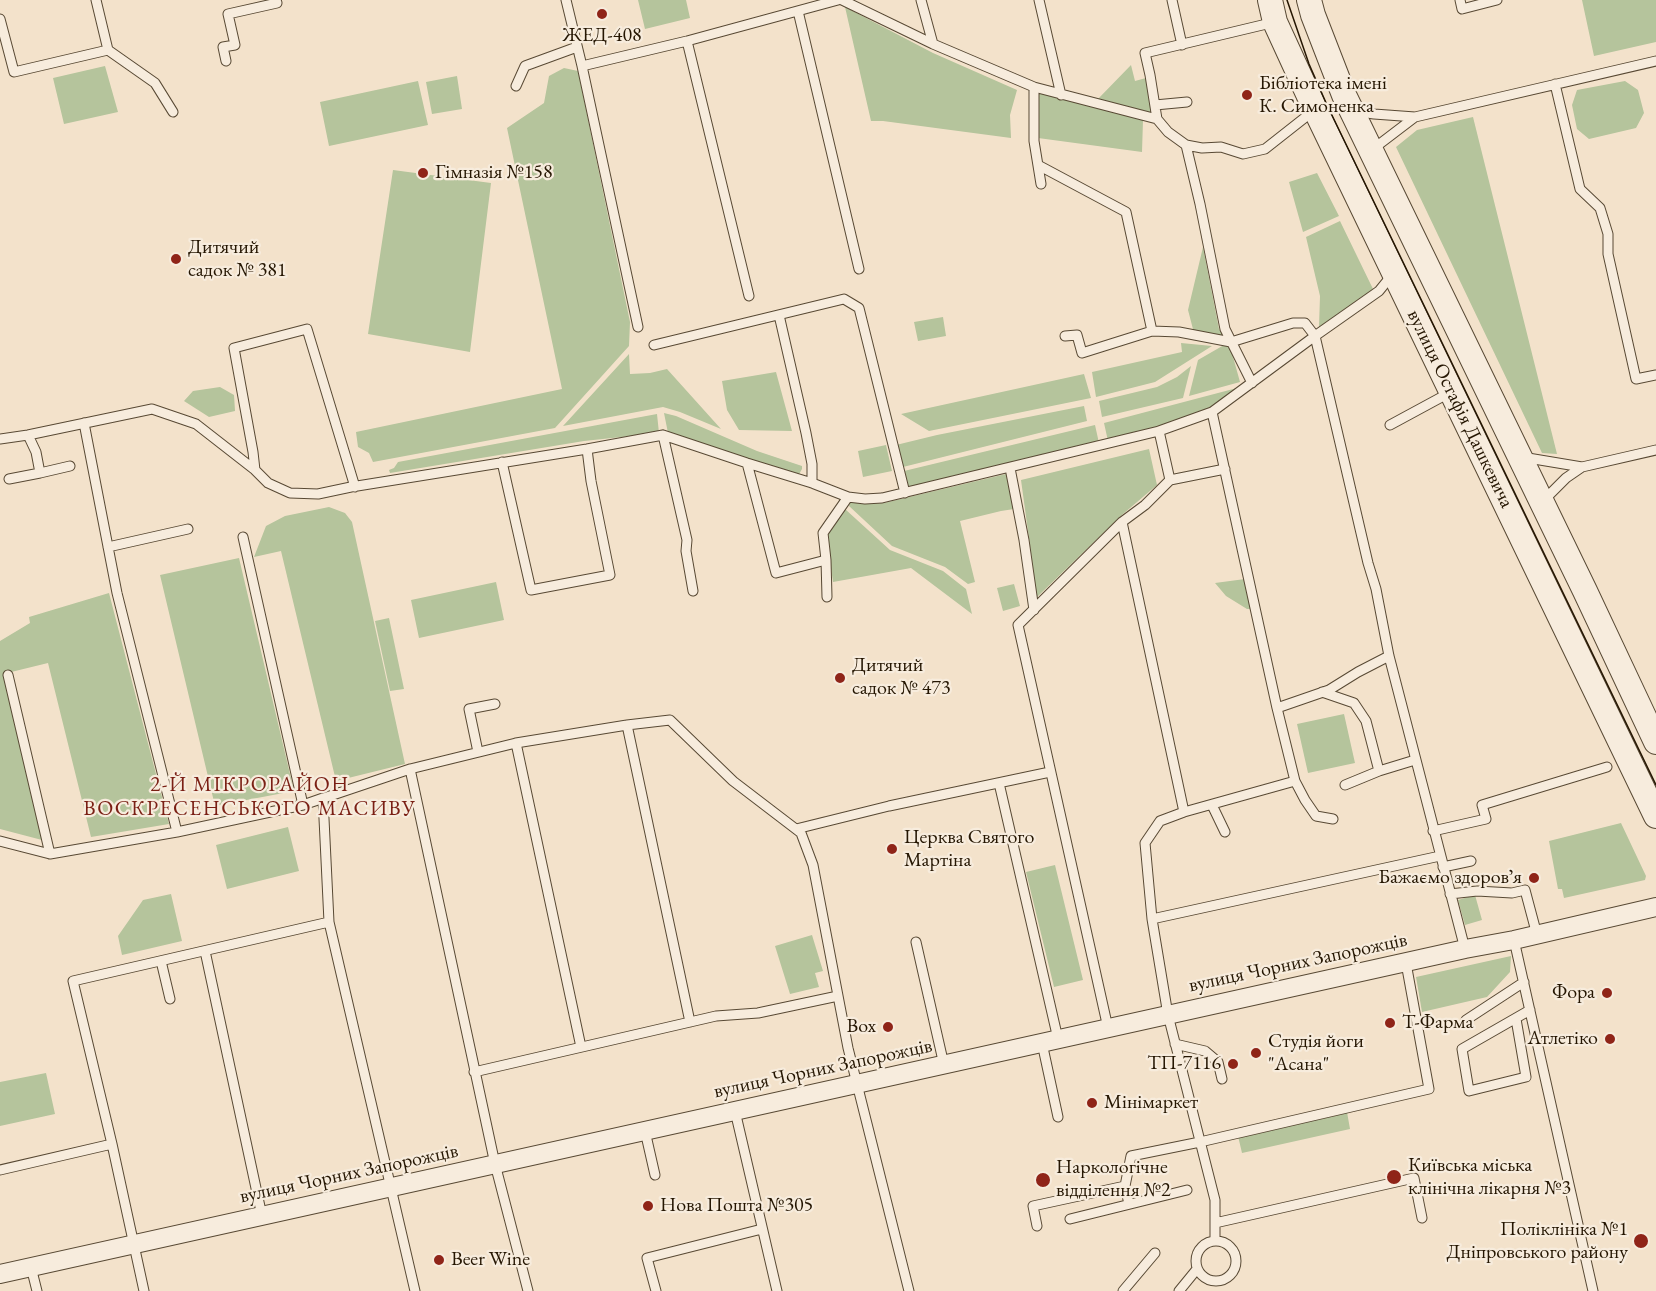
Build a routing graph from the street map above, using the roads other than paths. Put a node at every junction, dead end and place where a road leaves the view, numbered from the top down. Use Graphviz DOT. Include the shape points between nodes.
graph roads {
  1 [pos="96,0"];
  2 [pos="276,0"];
  3 [pos="566,0"];
  4 [pos="840,0"];
  5 [pos="921,0"];
  6 [pos="1039,0"];
  7 [pos="1172,0"];
  8 [pos="1309,0"];
  9 [pos="1460,0"];
  10 [pos="1497,0"];
  11 [pos="798,11"];
  12 [pos="1272,11"];
  13 [pos="0,19"];
  14 [pos="687,41"];
  15 [pos="933,44"];
  16 [pos="1182,45"];
  17 [pos="577,47"];
  18 [pos="108,50"];
  19 [pos="226,61"];
  20 [pos="1656,61"];
  21 [pos="582,66"];
  22 [pos="1555,84"];
  23 [pos="516,86"];
  24 [pos="1034,87"];
  25 [pos="1061,95"];
  26 [pos="1187,102"];
  27 [pos="1155,105"];
  28 [pos="1314,107"];
  29 [pos="1352,110"];
  30 [pos="173,112"];
  31 [pos="1416,117"];
  32 [pos="1157,119"];
  33 [pos="1186,145"];
  34 [pos="1371,150"];
  35 [pos="1038,165"];
  36 [pos="1041,184"];
  37 [pos="860,269"];
  38 [pos="1394,273"];
  39 [pos="748,296"];
  40 [pos="779,315"];
  41 [pos="638,327"];
  42 [pos="1152,331"];
  43 [pos="1065,336"];
  44 [pos="1315,336"];
  45 [pos="1231,342"];
  46 [pos="654,345"];
  47 [pos="1656,375"];
  48 [pos="1252,383"];
  49 [pos="1451,392"];
  50 [pos="1212,412"];
  51 [pos="84,423"];
  52 [pos="1390,425"];
  53 [pos="1159,431"];
  54 [pos="28,435"];
  55 [pos="663,435"];
  56 [pos="0,439"];
  57 [pos="587,449"];
  58 [pos="1656,450"];
  59 [pos="1520,457"];
  60 [pos="502,462"];
  61 [pos="747,463"];
  62 [pos="70,466"];
  63 [pos="1582,467"];
  64 [pos="1010,468"];
  65 [pos="255,470"];
  66 [pos="1225,470"];
  67 [pos="40,473"];
  68 [pos="9,479"];
  69 [pos="1170,480"];
  70 [pos="812,483"];
  71 [pos="355,487"];
  72 [pos="905,493"];
  73 [pos="848,497"];
  74 [pos="1542,503"];
  75 [pos="1122,522"];
  76 [pos="188,529"];
  77 [pos="243,537"];
  78 [pos="108,547"];
  79 [pos="826,560"];
  80 [pos="693,591"];
  81 [pos="827,597"];
  82 [pos="1034,610"];
  83 [pos="1389,656"];
  84 [pos="8,675"];
  85 [pos="1322,692"];
  86 [pos="495,704"];
  87 [pos="1277,708"];
  88 [pos="627,725"];
  89 [pos="1656,742"];
  90 [pos="516,743"];
  91 [pos="478,752"];
  92 [pos="1416,760"];
  93 [pos="1607,767"];
  94 [pos="410,769"];
  95 [pos="1379,771"];
  96 [pos="1050,772"];
  97 [pos="1295,781"];
  98 [pos="999,783"];
  99 [pos="1345,785"];
  100 [pos="323,798"];
  101 [pos="303,805"];
  102 [pos="1212,805"];
  103 [pos="1184,812"];
  104 [pos="1656,816"];
  105 [pos="1333,819"];
  106 [pos="796,829"];
  107 [pos="1434,831"];
  108 [pos="177,832"];
  109 [pos="1225,832"];
  110 [pos="0,841"];
  111 [pos="50,854"];
  112 [pos="1440,856"];
  113 [pos="1471,861"];
  114 [pos="1443,867"];
  115 [pos="1450,894"];
  116 [pos="1656,907"];
  117 [pos="1152,919"];
  118 [pos="329,922"];
  119 [pos="1537,935"];
  120 [pos="1514,940"];
  121 [pos="916,942"];
  122 [pos="1465,950"];
  123 [pos="205,951"];
  124 [pos="161,961"];
  125 [pos="1406,963"];
  126 [pos="1524,982"];
  127 [pos="838,996"];
  128 [pos="170,999"];
  129 [pos="1530,1010"];
  130 [pos="1168,1015"];
  131 [pos="1516,1019"];
  132 [pos="1466,1020"];
  133 [pos="690,1022"];
  134 [pos="1108,1028"];
  135 [pos="1050,1041"];
  136 [pos="1175,1044"];
  137 [pos="581,1047"];
  138 [pos="944,1065"];
  139 [pos="474,1072"];
  140 [pos="1222,1079"];
  141 [pos="857,1084"];
  142 [pos="735,1111"];
  143 [pos="1058,1118"];
  144 [pos="645,1131"];
  145 [pos="1200,1142"];
  146 [pos="112,1144"];
  147 [pos="495,1164"];
  148 [pos="0,1170"];
  149 [pos="656,1175"];
  150 [pos="1125,1186"];
  151 [pos="392,1187"];
  152 [pos="1187,1190"];
  153 [pos="1129,1204"];
  154 [pos="262,1216"];
  155 [pos="1422,1218"];
  156 [pos="1070,1219"];
  157 [pos="1215,1223"];
  158 [pos="1037,1226"];
  159 [pos="762,1229"];
  160 [pos="1215,1241"];
  161 [pos="134,1244"];
  162 [pos="1155,1253"];
  163 [pos="31,1267"];
  164 [pos="1197,1269"];
  165 [pos="0,1274"];
  166 [pos="37,1291"];
  167 [pos="144,1291"];
  168 [pos="415,1291"];
  169 [pos="528,1291"];
  170 [pos="656,1291"];
  171 [pos="777,1291"];
  172 [pos="909,1291"];
  173 [pos="1123,1291"];
  174 [pos="1179,1291"];
  175 [pos="1593,1291"];
  1 -- 18 [label="lane"];
  2 -- 19 [label="lane" via="277,3 228,14 235,45 223,47"];
  3 -- 17 [label="lane"];
  4 -- 11 [label="lane"];
  4 -- 15 [label="lane"];
  5 -- 15 [label="lane"];
  6 -- 25 [label="lane"];
  7 -- 16 [label="lane"];
  8 -- 29 [label="street, вулиця Остафія Дашкевича"];
  9 -- 10 [label="lane" via="1462,9"];
  11 -- 14 [label="lane"];
  11 -- 37 [label="lane"];
  12 -- 16 [label="lane"];
  12 -- 28 [label="street, вулиця Остафія Дашкевича"];
  13 -- 18 [label="lane" via="14,72"];
  14 -- 21 [label="lane"];
  14 -- 39 [label="lane"];
  15 -- 24 [label="lane"];
  16 -- 27 [label="lane" via="1145,53"];
  17 -- 21 [label="lane"];
  17 -- 23 [label="lane" via="525,66"];
  18 -- 30 [label="lane" via="155,83"];
  20 -- 22 [label="lane"];
  21 -- 41 [label="lane"];
  22 -- 31 [label="lane"];
  22 -- 47 [label="lane" via="1580,189 1600,208 1608,234 1608,254 1636,379"];
  24 -- 25 [label="lane"];
  24 -- 35 [label="lane"];
  25 -- 32 [label="lane"];
  26 -- 27 [label="lane"];
  27 -- 32 [label="lane"];
  28 -- 33 [label="lane" via="1265,148 1243,154 1221,147"];
  28 -- 38 [label="street, вулиця Остафія Дашкевича"];
  29 -- 31 [label="lane"];
  29 -- 34 [label="street, вулиця Остафія Дашкевича"];
  31 -- 34 [label="lane"];
  32 -- 33 [label="lane"];
  33 -- 45 [label="lane"];
  34 -- 59 [label="street, вулиця Остафія Дашкевича"];
  35 -- 36 [label="lane"];
  35 -- 42 [label="lane" via="1126,212"];
  38 -- 44 [label="lane" via="1378,291"];
  38 -- 49 [label="street, вулиця Остафія Дашкевича"];
  40 -- 46 [label="lane"];
  40 -- 70 [label="lane" via="812,464"];
  40 -- 72 [label="lane" via="844,299 859,308"];
  42 -- 43 [label="lane" via="1082,353 1077,335"];
  42 -- 45 [label="lane"];
  44 -- 45 [label="lane" via="1305,323 1293,323"];
  44 -- 48 [label="lane"];
  44 -- 83 [label="lane"];
  45 -- 48 [label="lane"];
  48 -- 50 [label="lane"];
  49 -- 52 [label="lane"];
  49 -- 104 [label="street, вулиця Остафія Дашкевича"];
  50 -- 53 [label="lane"];
  50 -- 66 [label="lane"];
  51 -- 54 [label="lane"];
  51 -- 65 [label="lane" via="152,409 196,424"];
  51 -- 78 [label="lane"];
  53 -- 64 [label="lane"];
  53 -- 69 [label="lane"];
  54 -- 56 [label="lane"];
  54 -- 67 [label="lane"];
  55 -- 57 [label="lane"];
  55 -- 61 [label="lane"];
  55 -- 80 [label="lane" via="687,540"];
  57 -- 60 [label="lane"];
  57 -- 60 [label="lane" via="610,575 531,590"];
  58 -- 63 [label="lane"];
  59 -- 63 [label="lane"];
  59 -- 74 [label="street, вулиця Остафія Дашкевича"];
  60 -- 71 [label="lane"];
  61 -- 70 [label="lane"];
  61 -- 79 [label="lane" via="776,573"];
  62 -- 67 [label="lane"];
  63 -- 74 [label="lane"];
  64 -- 72 [label="lane"];
  64 -- 82 [label="lane"];
  65 -- 71 [label="lane" via="268,483 290,493 318,494"];
  65 -- 71 [label="lane" via="234,348 307,329"];
  66 -- 69 [label="lane"];
  66 -- 87 [label="lane"];
  67 -- 68 [label="lane"];
  69 -- 75 [label="lane"];
  70 -- 73 [label="lane"];
  72 -- 73 [label="lane"];
  73 -- 79 [label="lane" via="823,534"];
  74 -- 89 [label="street, вулиця Остафія Дашкевича"];
  75 -- 82 [label="lane"];
  75 -- 103 [label="lane"];
  76 -- 78 [label="lane"];
  77 -- 101 [label="lane"];
  78 -- 108 [label="lane"];
  79 -- 81 [label="lane"];
  82 -- 96 [label="lane" via="1018,625"];
  83 -- 85 [label="lane"];
  83 -- 92 [label="lane"];
  84 -- 111 [label="lane"];
  85 -- 87 [label="lane"];
  85 -- 95 [label="lane" via="1354,703 1366,721"];
  86 -- 91 [label="lane" via="469,709"];
  87 -- 97 [label="lane"];
  88 -- 90 [label="lane"];
  88 -- 106 [label="lane" via="670,720 733,782"];
  88 -- 133 [label="lane"];
  90 -- 91 [label="lane"];
  90 -- 137 [label="lane"];
  91 -- 94 [label="lane"];
  92 -- 95 [label="lane"];
  92 -- 107 [label="lane"];
  93 -- 107 [label="lane" via="1482,806 1486,819"];
  94 -- 100 [label="lane"];
  94 -- 139 [label="lane"];
  95 -- 99 [label="lane"];
  96 -- 98 [label="lane"];
  96 -- 134 [label="lane"];
  97 -- 102 [label="lane"];
  97 -- 105 [label="lane" via="1316,816"];
  98 -- 106 [label="lane"];
  98 -- 135 [label="lane"];
  100 -- 101 [label="lane"];
  100 -- 118 [label="lane"];
  101 -- 108 [label="lane"];
  102 -- 103 [label="lane"];
  102 -- 109 [label="lane"];
  103 -- 117 [label="lane" via="1160,821 1145,843"];
  106 -- 127 [label="lane" via="813,865"];
  107 -- 112 [label="lane"];
  108 -- 111 [label="lane"];
  110 -- 111 [label="lane"];
  112 -- 114 [label="lane"];
  112 -- 117 [label="lane"];
  113 -- 114 [label="lane"];
  114 -- 115 [label="lane"];
  115 -- 119 [label="lane" via="1525,890"];
  115 -- 122 [label="lane"];
  116 -- 119 [label="street, вулиця Чорних Запорожців"];
  117 -- 130 [label="lane"];
  118 -- 123 [label="lane"];
  118 -- 151 [label="lane"];
  119 -- 120 [label="street, вулиця Чорних Запорожців"];
  120 -- 122 [label="street, вулиця Чорних Запорожців"];
  120 -- 126 [label="lane"];
  121 -- 138 [label="lane"];
  122 -- 125 [label="street, вулиця Чорних Запорожців"];
  123 -- 124 [label="lane"];
  123 -- 154 [label="lane"];
  124 -- 128 [label="lane"];
  124 -- 146 [label="lane" via="73,981"];
  125 -- 130 [label="street, вулиця Чорних Запорожців"];
  125 -- 145 [label="lane" via="1429,1089"];
  126 -- 129 [label="lane"];
  126 -- 132 [label="lane"];
  127 -- 133 [label="lane"];
  127 -- 141 [label="lane"];
  129 -- 131 [label="lane"];
  129 -- 175 [label="lane"];
  130 -- 134 [label="street, вулиця Чорних Запорожців"];
  130 -- 136 [label="lane"];
  131 -- 131 [label="lane" via="1462,1049 1469,1091 1526,1077"];
  133 -- 137 [label="lane"];
  134 -- 135 [label="street, вулиця Чорних Запорожців"];
  135 -- 138 [label="street, вулиця Чорних Запорожців"];
  135 -- 143 [label="lane"];
  136 -- 140 [label="lane" via="1205,1051 1218,1062"];
  136 -- 145 [label="lane"];
  137 -- 139 [label="lane"];
  138 -- 141 [label="street, вулиця Чорних Запорожців"];
  139 -- 147 [label="lane"];
  141 -- 142 [label="street, вулиця Чорних Запорожців"];
  141 -- 172 [label="lane"];
  142 -- 144 [label="street, вулиця Чорних Запорожців"];
  142 -- 159 [label="lane"];
  144 -- 147 [label="street, вулиця Чорних Запорожців"];
  144 -- 149 [label="lane"];
  145 -- 150 [label="lane" via="1131,1156"];
  145 -- 157 [label="lane" via="1215,1200"];
  146 -- 148 [label="lane"];
  146 -- 161 [label="lane"];
  147 -- 151 [label="street, вулиця Чорних Запорожців"];
  147 -- 169 [label="lane"];
  150 -- 153 [label="lane"];
  150 -- 158 [label="lane" via="1033,1206"];
  151 -- 154 [label="street, вулиця Чорних Запорожців"];
  151 -- 168 [label="lane"];
  152 -- 153 [label="lane"];
  153 -- 156 [label="lane"];
  154 -- 161 [label="street, вулиця Чорних Запорожців"];
  155 -- 157 [label="lane" via="1414,1178"];
  157 -- 160 [label="lane"];
  159 -- 170 [label="lane" via="647,1258"];
  159 -- 171 [label="lane"];
  160 -- 164 [label="lane" via="1199,1249"];
  160 -- 164 [label="lane" via="1234,1253 1232,1273 1216,1281"];
  161 -- 163 [label="street, вулиця Чорних Запорожців"];
  161 -- 167 [label="lane"];
  162 -- 173 [label="lane"];
  163 -- 165 [label="street, вулиця Чорних Запорожців"];
  163 -- 166 [label="lane"];
  164 -- 174 [label="lane"];
}
